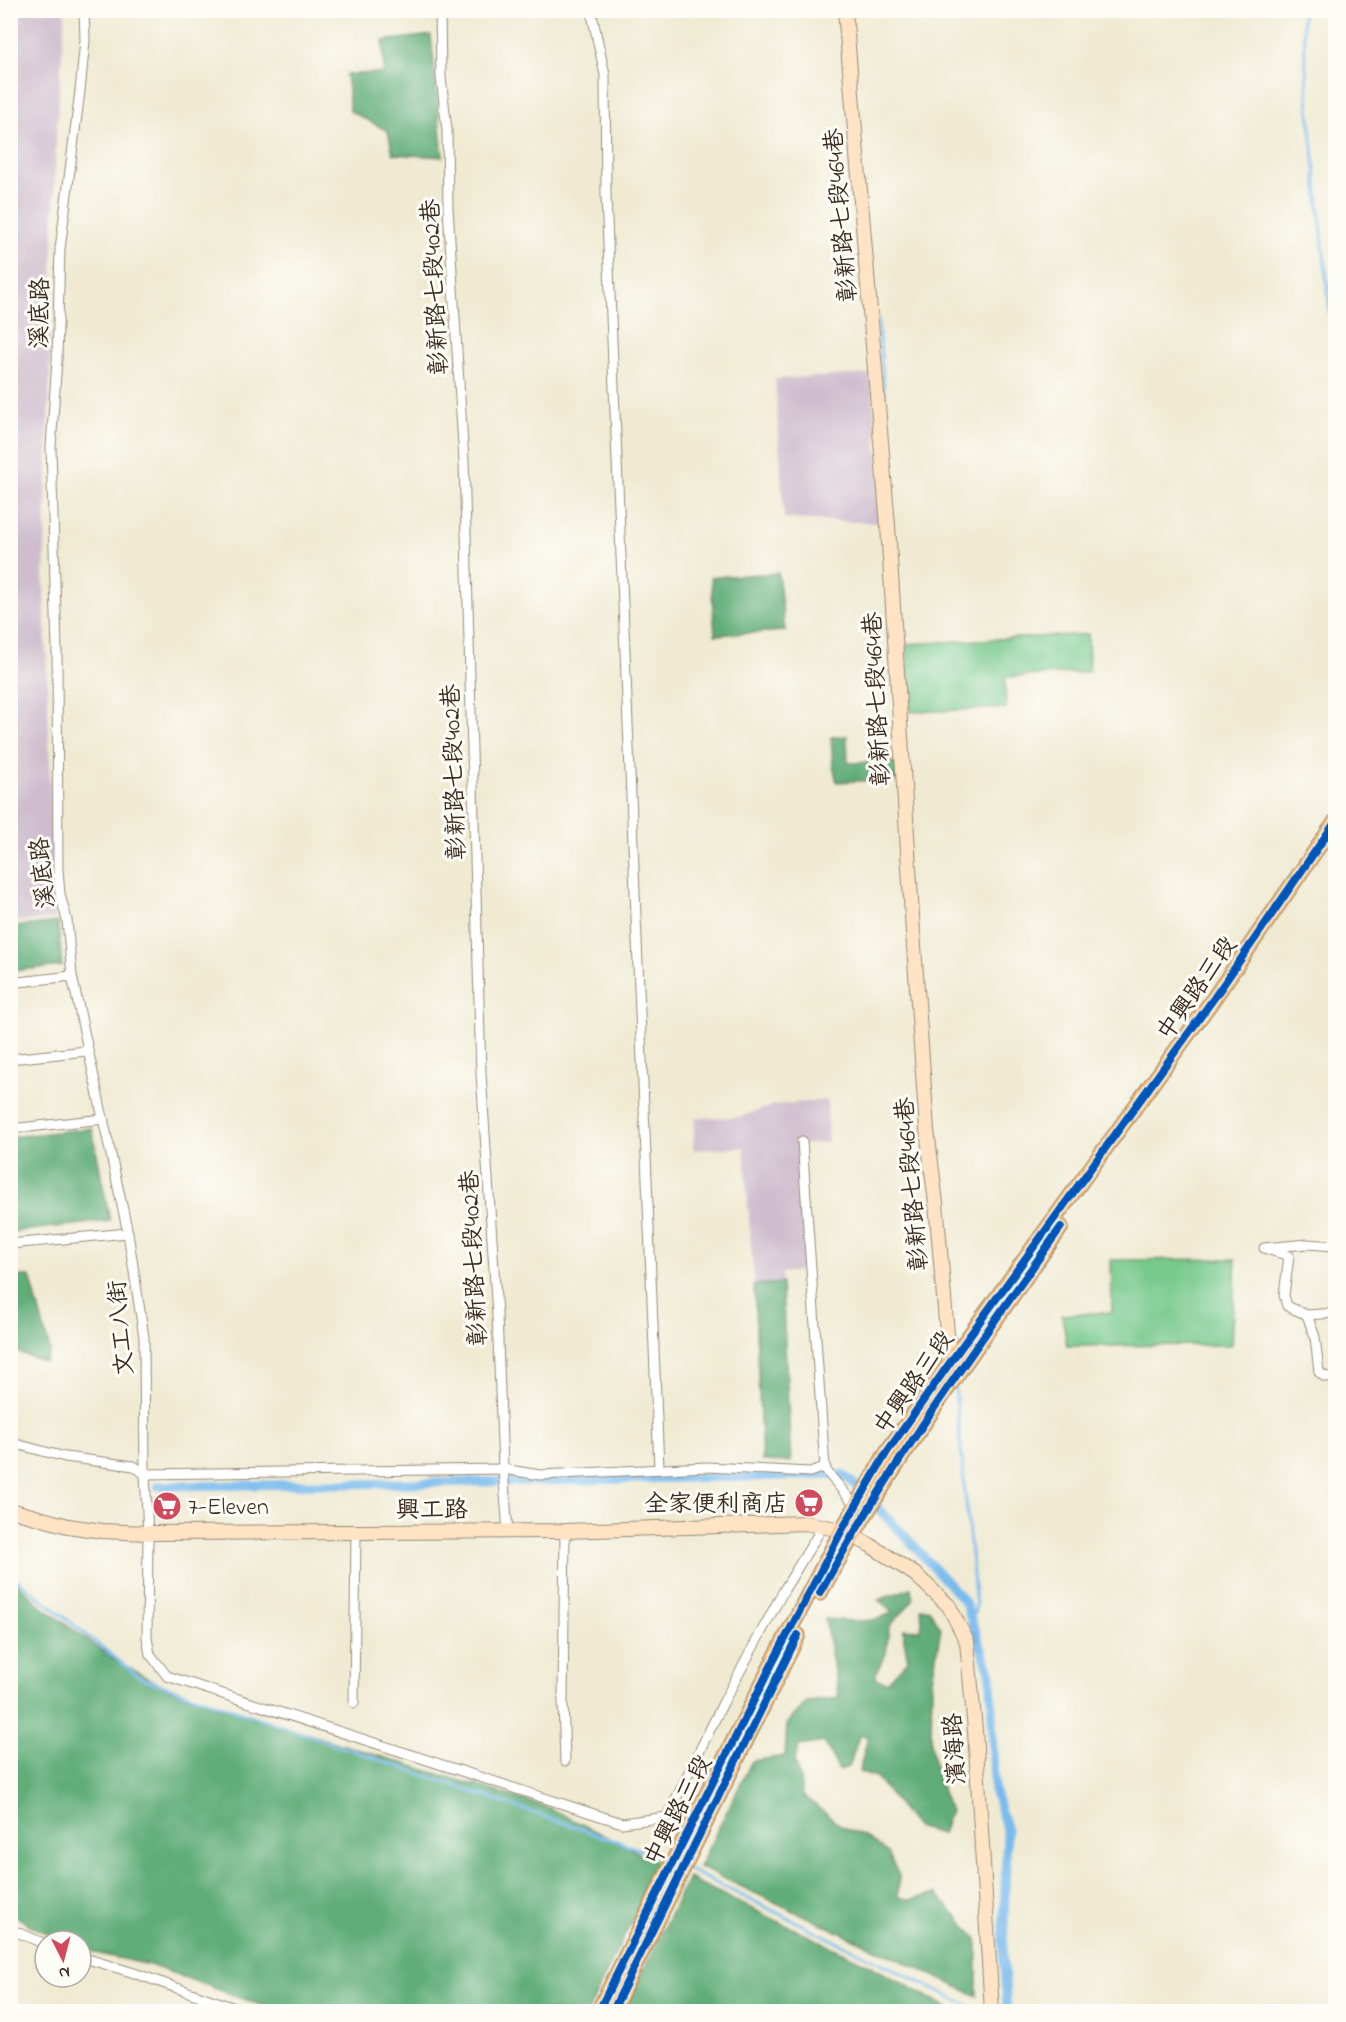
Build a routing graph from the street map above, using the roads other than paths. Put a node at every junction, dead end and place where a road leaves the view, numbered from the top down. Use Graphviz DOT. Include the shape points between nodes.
graph roads {
  1 [pos="84,10"];
  2 [pos="440,10"];
  3 [pos="591,10"];
  4 [pos="845,10"];
  5 [pos="1335,822"];
  6 [pos="1335,838"];
  7 [pos="72,976"];
  8 [pos="10,983"];
  9 [pos="87,1051"];
  10 [pos="10,1059"];
  11 [pos="104,1119"];
  12 [pos="10,1129"];
  13 [pos="802,1141"];
  14 [pos="128,1233"];
  15 [pos="10,1244"];
  16 [pos="1335,1246"];
  17 [pos="1335,1313"];
  18 [pos="1307,1316"];
  19 [pos="949,1364"];
  20 [pos="1335,1376"];
  21 [pos="951,1384"];
  22 [pos="10,1441"];
  23 [pos="659,1468"];
  24 [pos="503,1470"];
  25 [pos="827,1470"];
  26 [pos="146,1474"];
  27 [pos="856,1507"];
  28 [pos="10,1510"];
  29 [pos="823,1526"];
  30 [pos="565,1531"];
  31 [pos="356,1532"];
  32 [pos="508,1532"];
  33 [pos="148,1533"];
  34 [pos="847,1533"];
  35 [pos="354,1703"];
  36 [pos="565,1761"];
  37 [pos="10,1929"];
  38 [pos="33,1939"];
  39 [pos="93,1961"];
  40 [pos="246,2012"];
  41 [pos="598,2012"];
  42 [pos="612,2012"];
  43 [pos="992,2012"];
  1 -- 7 [label="street, 溪底路" via="80,91 60,249 51,447 58,870"];
  2 -- 24 [label="street, 彰新路七段402巷" via="464,461 481,1074"];
  3 -- 23 [label="street" via="605,75 606,196"];
  4 -- 19 [label="street, 彰新路七段464巷" via="888,526 926,1118"];
  5 -- 19 [label="main road, 中興路三段" via="1214,998"];
  6 -- 21 [label="main road, 中興路三段"];
  7 -- 8 [label="street"];
  7 -- 9 [label="street, 文工八街"];
  9 -- 10 [label="street"];
  9 -- 11 [label="street, 文工八街"];
  11 -- 12 [label="street"];
  11 -- 14 [label="street, 文工八街"];
  13 -- 25 [label="street"];
  14 -- 15 [label="street"];
  14 -- 26 [label="street, 文工八街" via="144,1337"];
  16 -- 18 [label="street" via="1264,1248 1289,1256 1284,1295 1287,1306"];
  17 -- 18 [label="street"];
  18 -- 20 [label="street" via="1315,1336 1319,1372 1325,1377"];
  19 -- 21 [label="street, 彰新路七段464巷"];
  19 -- 27 [label="main road, 中興路三段" via="888,1452"];
  21 -- 27 [label="main road, 中興路三段"];
  22 -- 26 [label="street" via="65,1457 134,1466"];
  23 -- 24 [label="street" via="540,1476"];
  23 -- 25 [label="street"];
  24 -- 26 [label="street"];
  24 -- 32 [label="street, 彰新路七段402巷"];
  25 -- 27 [label="street"];
  26 -- 33 [label="street, 文工八街"];
  27 -- 34 [label="main road, 中興路三段"];
  28 -- 33 [label="street, 興工路" via="68,1526"];
  29 -- 30 [label="street, 興工路" via="794,1523"];
  29 -- 33 [label="street, 文工八街" via="724,1701 668,1817 622,1823 167,1676 150,1654 147,1638"];
  29 -- 34 [label="street, 興工路"];
  30 -- 32 [label="street, 興工路"];
  30 -- 36 [label="street"];
  31 -- 32 [label="street, 興工路"];
  31 -- 33 [label="street, 興工路"];
  31 -- 35 [label="street"];
  34 -- 41 [label="main road, 中興路三段" via="773,1662"];
  34 -- 42 [label="main road, 中興路三段"];
  34 -- 43 [label="street, 濱海路" via="916,1575 936,1592 949,1606 967,1642"];
  37 -- 38 [label="street"];
  39 -- 40 [label="street"];
}
